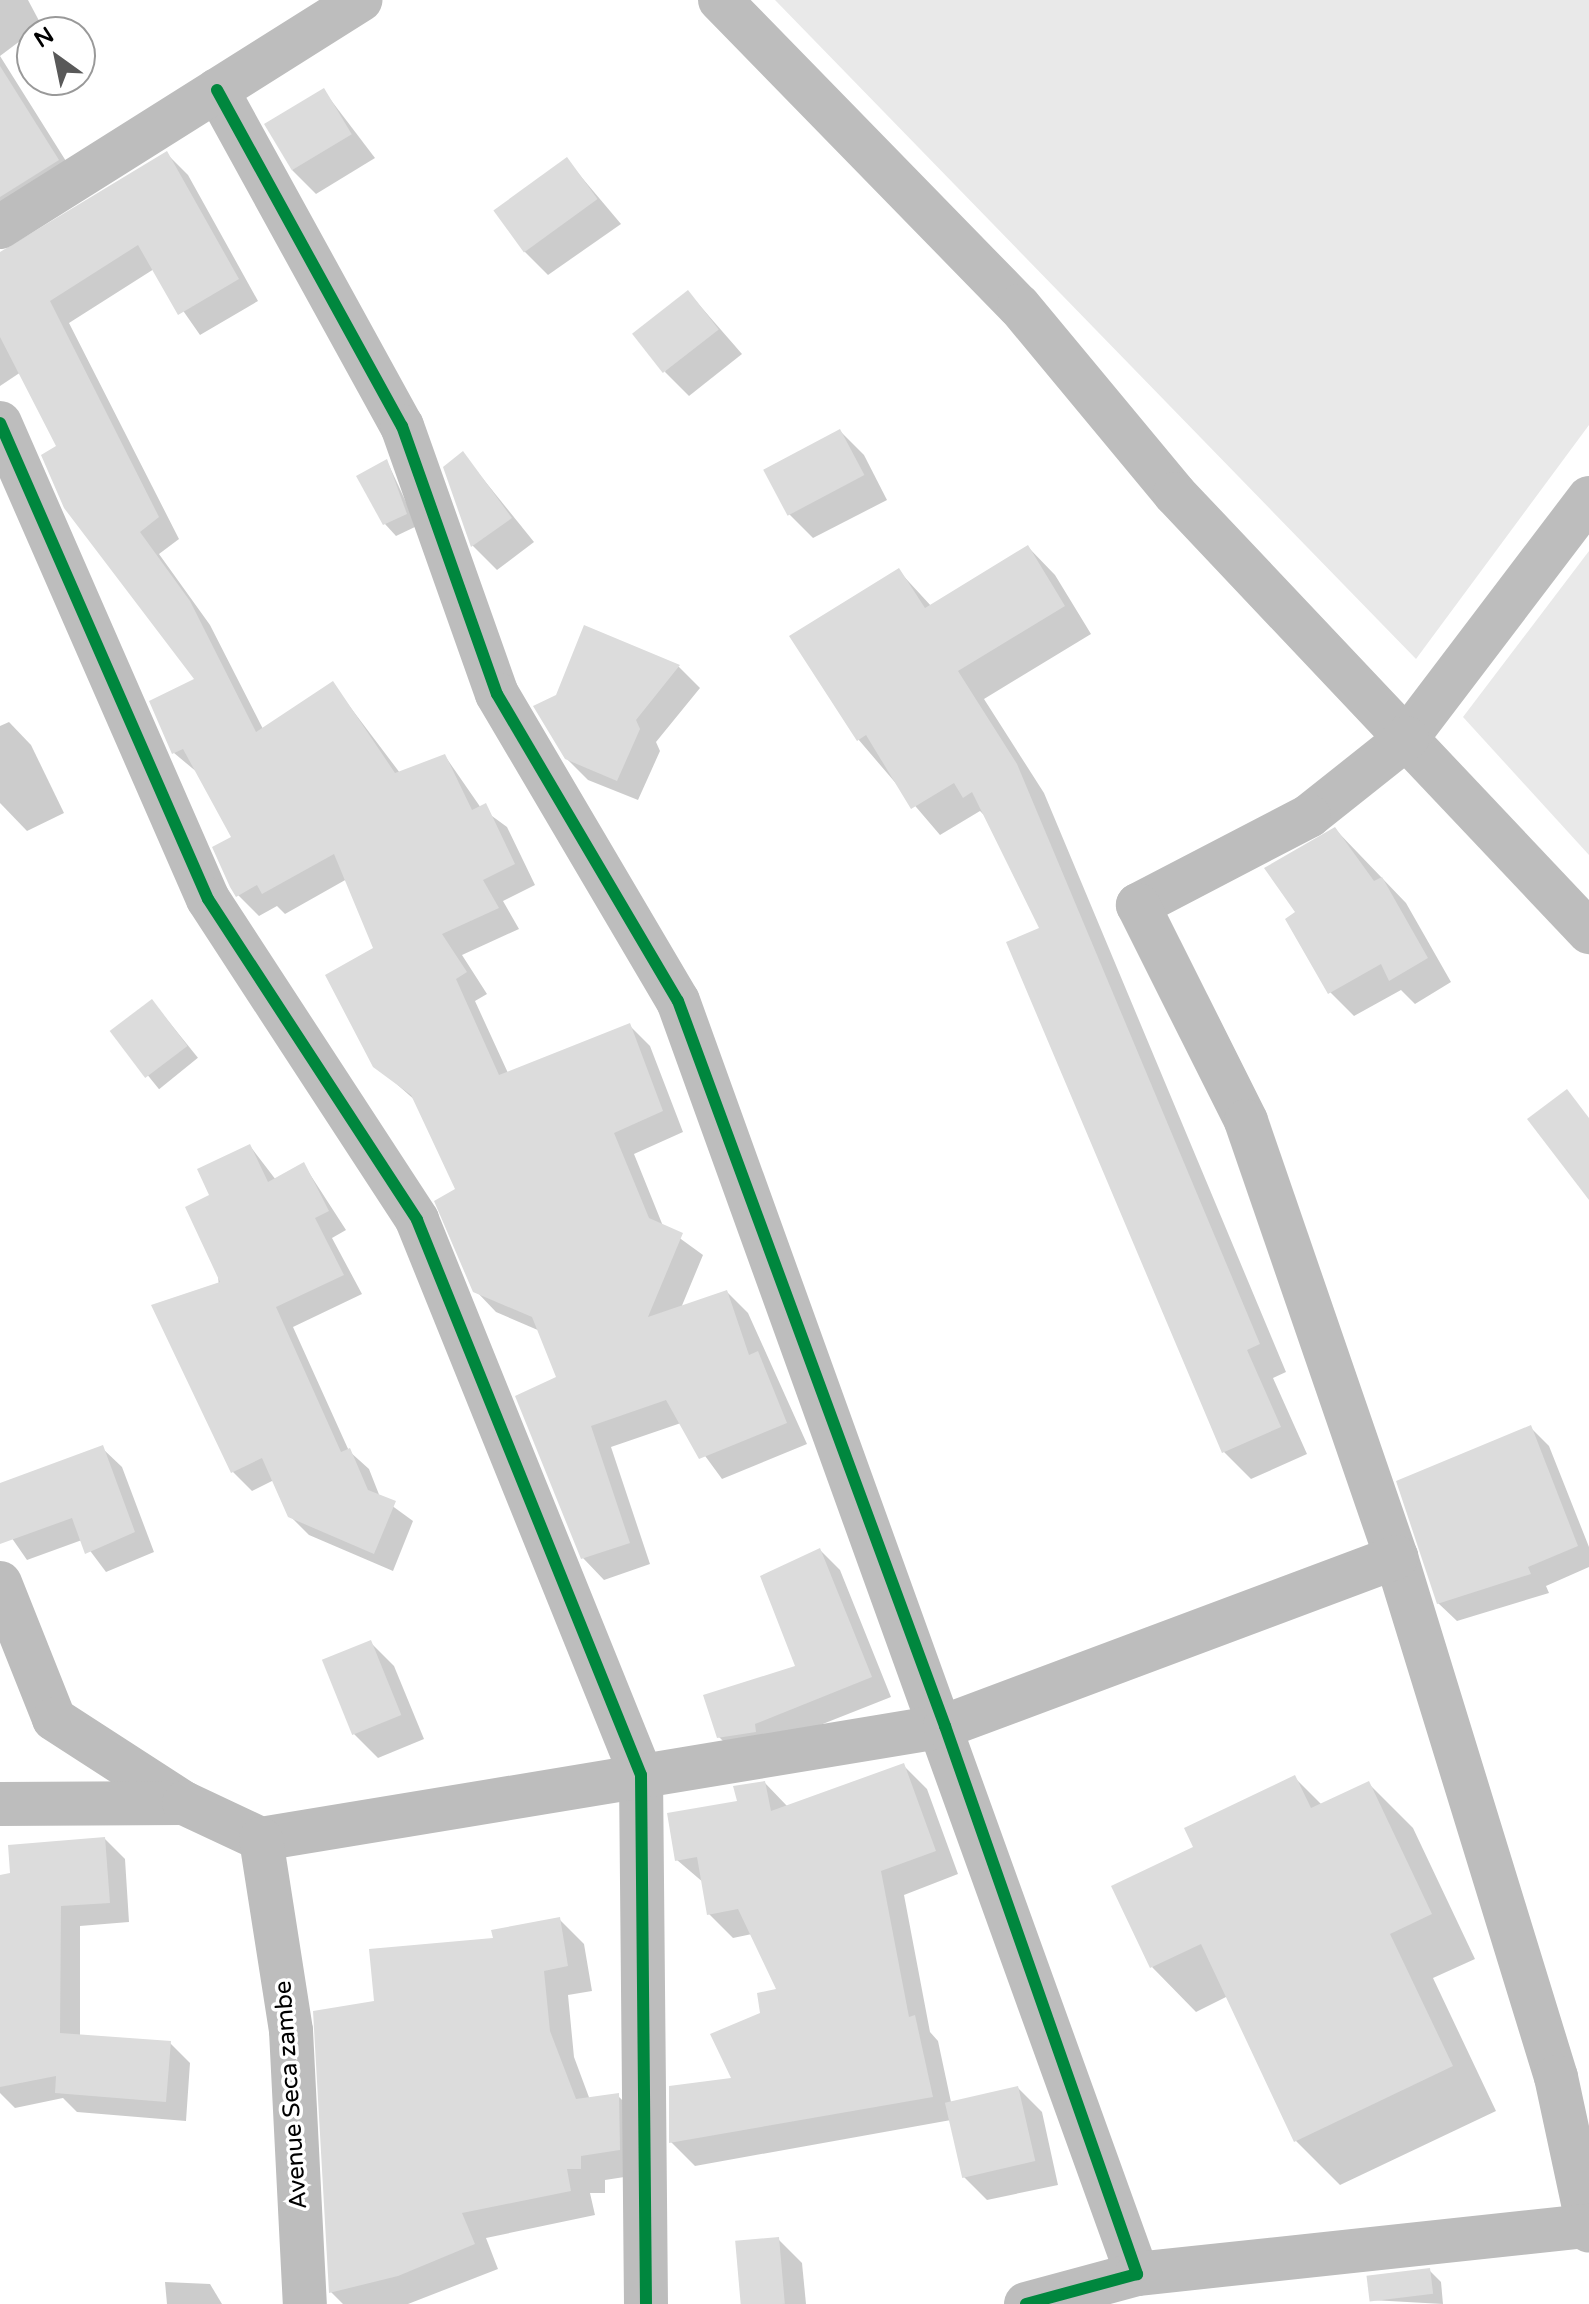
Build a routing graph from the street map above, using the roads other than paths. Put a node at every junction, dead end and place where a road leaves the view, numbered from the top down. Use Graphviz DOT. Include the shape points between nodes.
graph roads {
  1 [pos="361,0"];
  2 [pos="720,0"];
  3 [pos="217,90"];
  4 [pos="0,227"];
  5 [pos="0,423"];
  6 [pos="1589,498"];
  7 [pos="1407,738"];
  8 [pos="1589,932"];
  9 [pos="1396,1557"];
  10 [pos="0,1583"];
  11 [pos="945,1726"];
  12 [pos="641,1775"];
  13 [pos="184,1803"];
  14 [pos="0,1804"];
  15 [pos="261,1839"];
  16 [pos="1572,2078"];
  17 [pos="1589,2228"];
  18 [pos="1137,2274"];
  19 [pos="305,2304"];
  20 [pos="646,2304"];
  21 [pos="1026,2304"];
  1 -- 3 [label="street"];
  2 -- 7 [label="street" via="1019,306 1175,494"];
  3 -- 4 [label="street"];
  3 -- 11 [label="street" via="402,426 497,694 678,1001"];
  5 -- 12 [label="street" via="208,899 417,1220"];
  6 -- 7 [label="street"];
  7 -- 8 [label="street"];
  7 -- 9 [label="street" via="1309,816 1138,905 1246,1121"];
  9 -- 11 [label="street"];
  9 -- 16 [label="street"];
  10 -- 13 [label="street" via="54,1719"];
  11 -- 12 [label="street"];
  11 -- 18 [label="street"];
  12 -- 15 [label="street"];
  12 -- 20 [label="street"];
  13 -- 14 [label="street"];
  13 -- 15 [label="street"];
  15 -- 19 [label="street, Avenue Seca zambe" via="291,2031"];
  16 -- 17 [label="street"];
  17 -- 18 [label="street"];
  18 -- 21 [label="street"];
}
